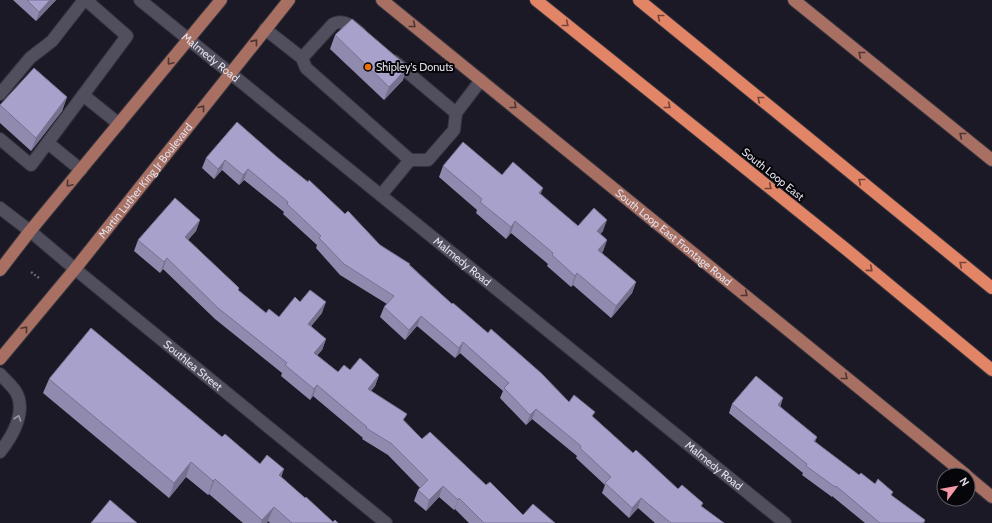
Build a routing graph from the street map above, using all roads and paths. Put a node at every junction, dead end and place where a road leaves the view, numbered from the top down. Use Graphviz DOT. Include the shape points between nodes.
graph roads {
  1 [pos="289,0"];
  2 [pos="382,0"];
  3 [pos="394,0"];
  4 [pos="536,0"];
  5 [pos="639,0"];
  6 [pos="794,0"];
  7 [pos="90,1"];
  8 [pos="219,1"];
  9 [pos="145,2"];
  10 [pos="399,14"];
  11 [pos="265,29"];
  12 [pos="188,40"];
  13 [pos="371,42"];
  14 [pos="383,52"];
  15 [pos="302,58"];
  16 [pos="230,72"];
  17 [pos="481,80"];
  18 [pos="0,94"];
  19 [pos="83,95"];
  20 [pos="456,113"];
  21 [pos="119,124"];
  22 [pos="0,139"];
  23 [pos="48,143"];
  24 [pos="410,160"];
  25 [pos="992,160"];
  26 [pos="80,170"];
  27 [pos="381,195"];
  28 [pos="0,208"];
  29 [pos="30,231"];
  30 [pos="74,269"];
  31 [pos="0,270"];
  32 [pos="31,272"];
  33 [pos="39,278"];
  34 [pos="992,288"];
  35 [pos="0,359"];
  36 [pos="992,370"];
  37 [pos="0,374"];
  38 [pos="0,452"];
  39 [pos="956,467"];
  40 [pos="976,484"];
  41 [pos="992,497"];
  42 [pos="386,523"];
  43 [pos="785,523"];
  1 -- 11 [label="main road, Martin Luther King Jr Boulevard"];
  2 -- 10 [label="main road, South Loop East Frontage Road"];
  3 -- 10 [label="main road"];
  4 -- 36 [label="highway, South Loop East, one-way"];
  34 -- 5 [label="highway, one-way"];
  25 -- 6 [label="main road, one-way"];
  7 -- 18 [label="street" via="52,41 30,58"];
  7 -- 19 [label="street" via="127,36"];
  8 -- 12 [label="main road"];
  9 -- 12 [label="street, Malmedy Road"];
  10 -- 17 [label="main road, South Loop East Frontage Road, one-way"];
  11 -- 15 [label="street"];
  16 -- 11 [label="main road, Martin Luther King Jr Boulevard, one-way"];
  12 -- 16 [label="street, Malmedy Road"];
  12 -- 21 [label="main road, one-way"];
  13 -- 15 [label="street" via="353,27 339,22 333,24"];
  14 -- 20 [label="street"];
  15 -- 24 [label="street" via="306,68"];
  16 -- 27 [label="street, Malmedy Road"];
  30 -- 16 [label="main road, Martin Luther King Jr Boulevard, one-way"];
  17 -- 20 [label="street"];
  17 -- 39 [label="main road, South Loop East Frontage Road, one-way"];
  19 -- 21 [label="street"];
  19 -- 23 [label="street"];
  20 -- 24 [label="street" via="454,130 428,160"];
  21 -- 26 [label="main road"];
  22 -- 23 [label="street" via="31,165"];
  23 -- 26 [label="street"];
  24 -- 27 [label="street"];
  26 -- 29 [label="main road, one-way"];
  27 -- 43 [label="street, Malmedy Road"];
  28 -- 29 [label="street, Southlea Street"];
  29 -- 30 [label="street, Southlea Street"];
  29 -- 31 [label="main road"];
  35 -- 30 [label="main road, Martin Luther King Jr Boulevard, one-way"];
  30 -- 42 [label="street, Southlea Street"];
  32 -- 33 [label="path"];
  38 -- 37 [label="street, one-way" via="10,439 20,410 17,393"];
  40 -- 41 [label="main road"];
}
